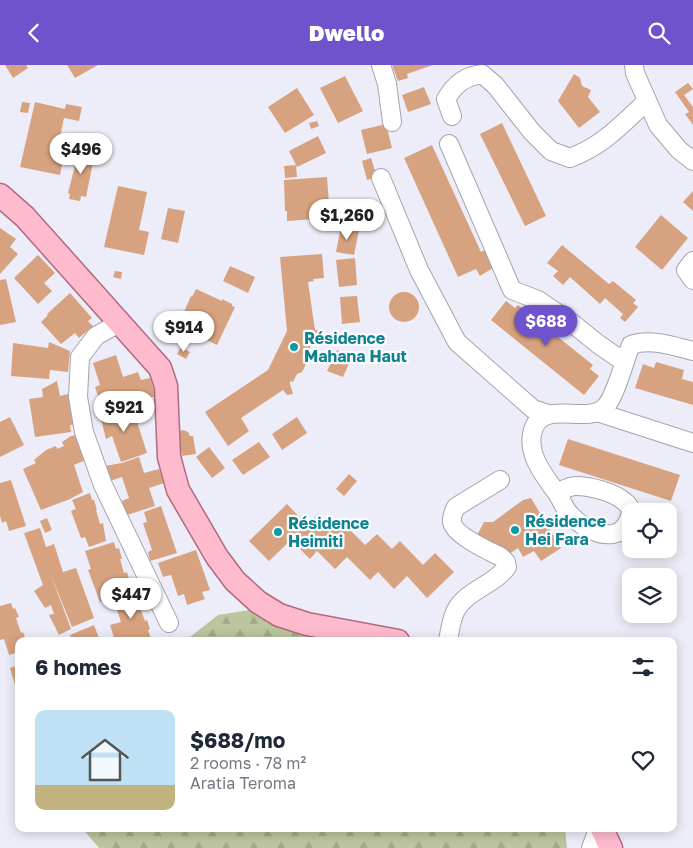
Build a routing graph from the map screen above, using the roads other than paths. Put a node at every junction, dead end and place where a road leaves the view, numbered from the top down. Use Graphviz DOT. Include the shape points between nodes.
graph roads {
  1 [pos="381,65"];
  2 [pos="634,65"];
  3 [pos="647,101"];
  4 [pos="452,116"];
  5 [pos="392,122"];
  6 [pos="449,144"];
  7 [pos="693,161"];
  8 [pos="381,179"];
  9 [pos="0,195"];
  10 [pos="693,261"];
  11 [pos="693,280"];
  12 [pos="120,323"];
  13 [pos="693,351"];
  14 [pos="624,361"];
  15 [pos="597,412"];
  16 [pos="548,415"];
  17 [pos="693,443"];
  18 [pos="500,480"];
  19 [pos="557,493"];
  20 [pos="626,503"];
  21 [pos="622,530"];
  22 [pos="169,623"];
  23 [pos="377,637"];
  24 [pos="449,637"];
  25 [pos="597,832"];
  26 [pos="603,832"];
  27 [pos="591,848"];
  28 [pos="611,848"];
  1 -- 5 [label="street"];
  2 -- 3 [label="street"];
  3 -- 4 [label="street" via="612,134 588,151 570,158 551,151 482,74 469,76 454,87 446,99"];
  3 -- 7 [label="street" via="658,125"];
  6 -- 14 [label="street" via="512,290 538,300"];
  8 -- 16 [label="street" via="418,270 457,343 533,409"];
  9 -- 12 [label="main road" via="25,217"];
  10 -- 11 [label="street" via="686,270"];
  12 -- 22 [label="street" via="96,336 80,357 78,397 84,432 103,485"];
  12 -- 23 [label="main road" via="160,368 166,386 169,457 178,490 217,557 235,581 258,602 279,615 307,624"];
  13 -- 14 [label="street" via="641,342 631,345"];
  14 -- 15 [label="street" via="612,398 605,408"];
  15 -- 16 [label="street"];
  15 -- 17 [label="street"];
  16 -- 19 [label="street" via="538,420 532,431 531,445 538,465"];
  18 -- 24 [label="street" via="456,507 452,517 457,531 501,557 507,567 502,574 462,601 455,612"];
  19 -- 20 [label="street" via="568,487 591,488"];
  19 -- 21 [label="street" via="578,523 594,533 604,535"];
  25 -- 27 [label="street"];
  26 -- 28 [label="main road"];
}
